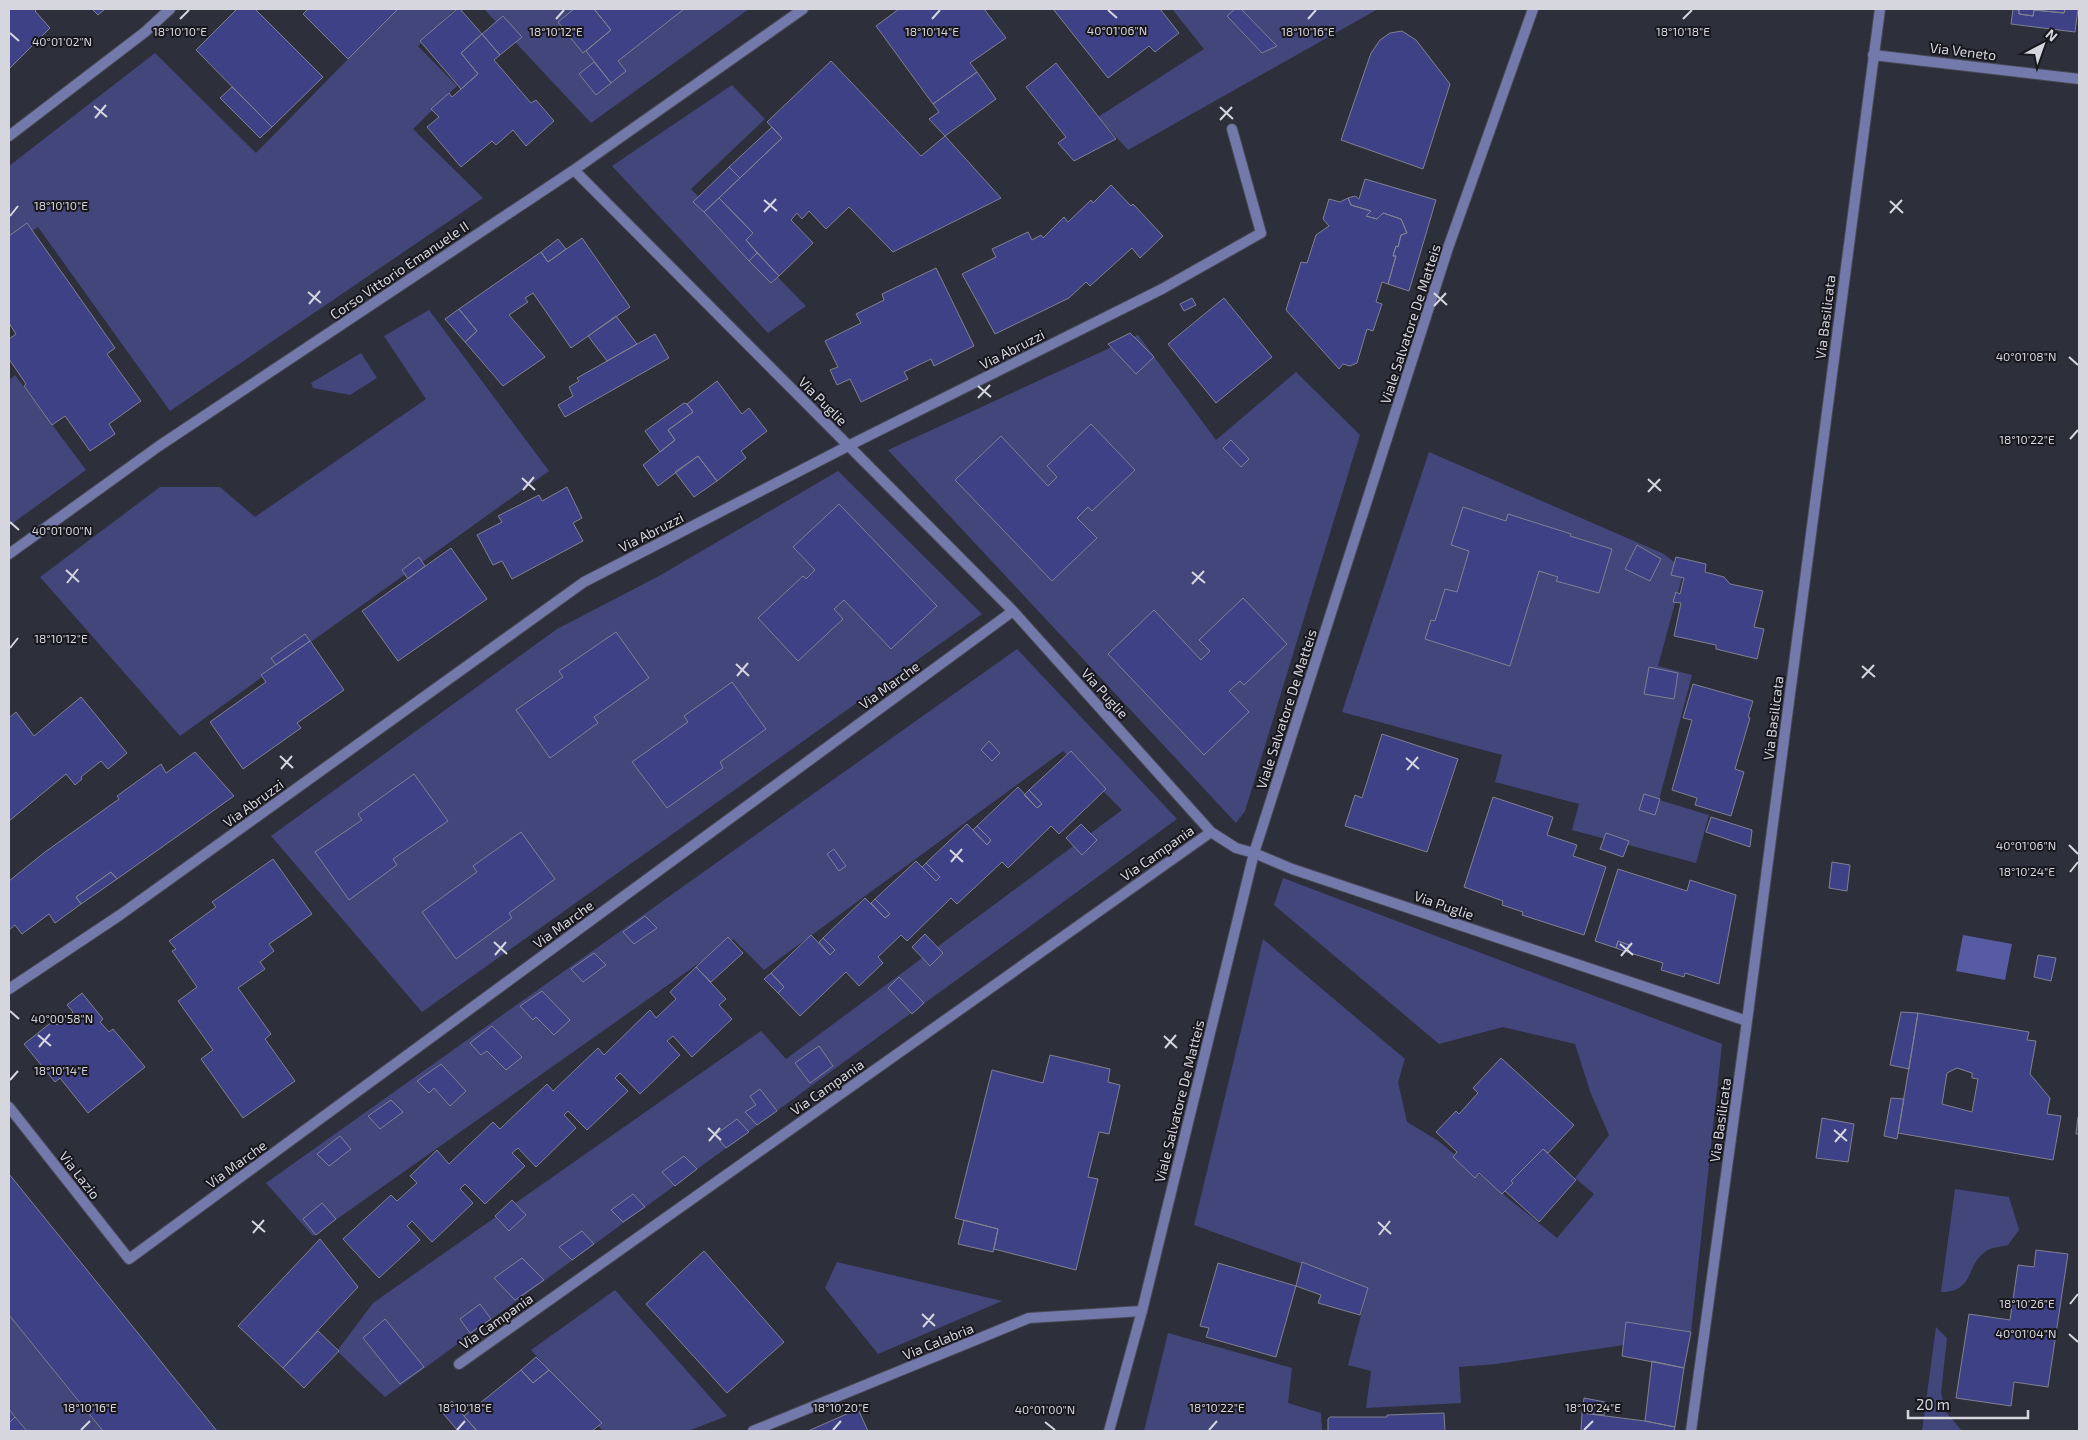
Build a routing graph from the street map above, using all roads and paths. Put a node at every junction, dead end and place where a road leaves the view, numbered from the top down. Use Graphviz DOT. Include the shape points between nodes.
graph roads {
  1 [pos="170,9"];
  2 [pos="803,9"];
  3 [pos="1533,9"];
  4 [pos="1880,9"];
  5 [pos="1873,55"];
  6 [pos="2079,79"];
  7 [pos="1232,129"];
  8 [pos="9,136"];
  9 [pos="574,170"];
  10 [pos="848,446"];
  11 [pos="9,554"];
  12 [pos="1013,611"];
  13 [pos="1211,832"];
  14 [pos="1254,853"];
  15 [pos="9,989"];
  16 [pos="1747,1021"];
  17 [pos="9,1107"];
  18 [pos="129,1259"];
  19 [pos="1142,1311"];
  20 [pos="459,1364"];
  21 [pos="752,1431"];
  22 [pos="1109,1431"];
  23 [pos="1690,1431"];
  1 -- 8 [label="street" via="145,32"];
  2 -- 9 [label="street, Corso Vittorio Emanuele II"];
  3 -- 14 [label="street, Viale Salvatore De Matteis" via="1448,248"];
  4 -- 5 [label="street, Via Basilicata"];
  5 -- 6 [label="street, Via Veneto"];
  5 -- 16 [label="street, Via Basilicata"];
  7 -- 10 [label="street, Via Abruzzi" via="1261,232 1162,289"];
  9 -- 10 [label="street, Via Puglie"];
  9 -- 11 [label="street, Corso Vittorio Emanuele II" via="158,446"];
  10 -- 12 [label="street, Via Puglie"];
  10 -- 15 [label="street, Via Abruzzi" via="584,582 120,915"];
  12 -- 13 [label="street, Via Puglie"];
  12 -- 18 [label="street, Via Marche"];
  13 -- 14 [label="street, Via Puglie" via="1236,848"];
  13 -- 20 [label="street, Via Campania"];
  14 -- 16 [label="street, Via Puglie" via="1292,869"];
  14 -- 19 [label="street, Viale Salvatore De Matteis"];
  16 -- 23 [label="street, Via Basilicata"];
  17 -- 18 [label="street, Via Lazio"];
  19 -- 21 [label="street, Via Calabria" via="1029,1318"];
  19 -- 22 [label="street, Viale Salvatore De Matteis"];
}
